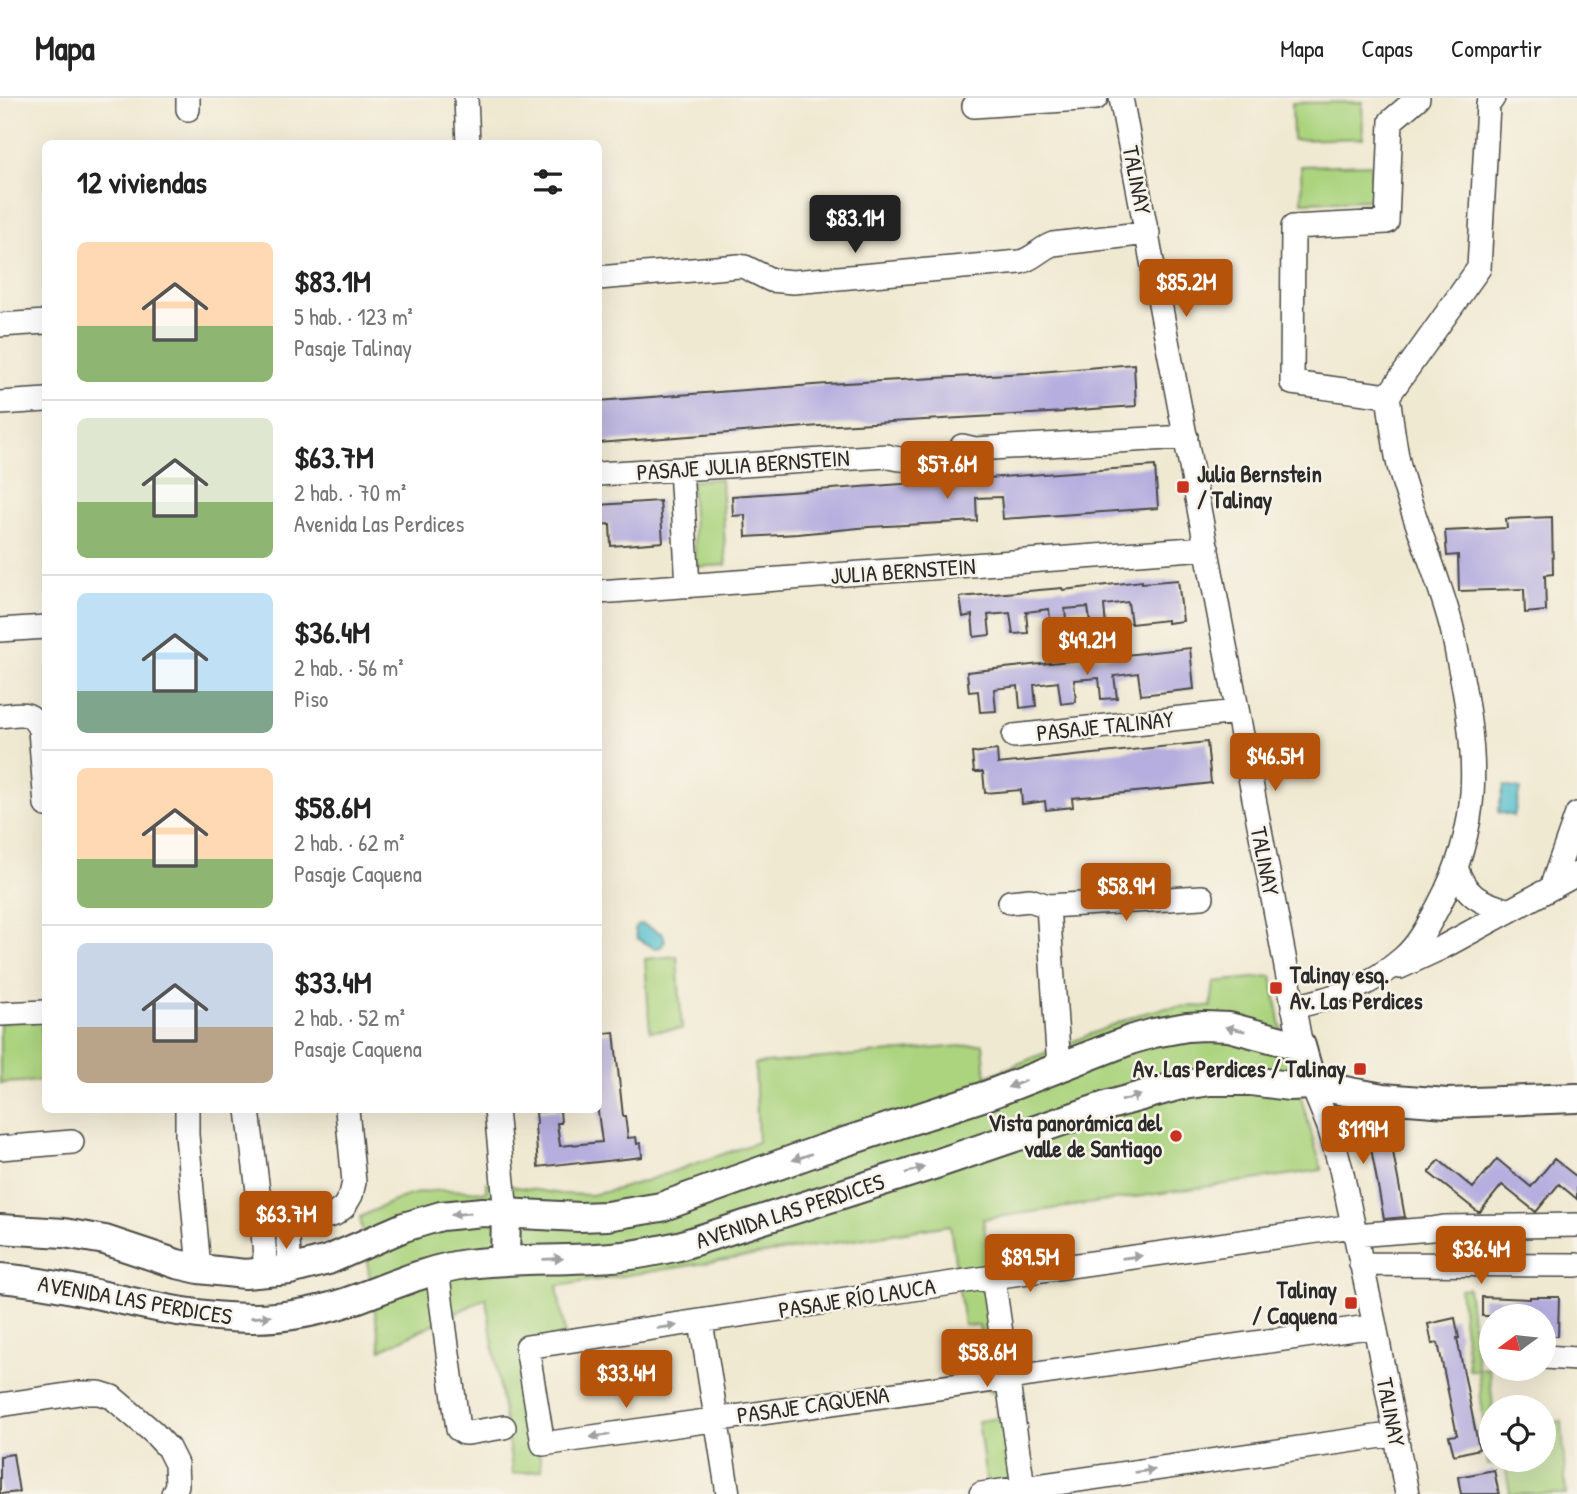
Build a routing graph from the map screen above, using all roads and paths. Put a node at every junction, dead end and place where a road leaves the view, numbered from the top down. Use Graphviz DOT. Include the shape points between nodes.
graph roads {
  1 [pos="466,98"];
  2 [pos="1096,98"];
  3 [pos="1121,98"];
  4 [pos="1418,98"];
  5 [pos="1486,100"];
  6 [pos="974,106"];
  7 [pos="468,140"];
  8 [pos="1148,233"];
  9 [pos="602,278"];
  10 [pos="42,322"];
  11 [pos="0,326"];
  12 [pos="1388,396"];
  13 [pos="42,400"];
  14 [pos="0,403"];
  15 [pos="1186,437"];
  16 [pos="681,469"];
  17 [pos="602,474"];
  18 [pos="1207,548"];
  19 [pos="688,586"];
  20 [pos="602,593"];
  21 [pos="42,627"];
  22 [pos="0,630"];
  23 [pos="1237,712"];
  24 [pos="0,716"];
  25 [pos="1014,736"];
  26 [pos="42,755"];
  27 [pos="1577,814"];
  28 [pos="1456,867"];
  29 [pos="1577,874"];
  30 [pos="1551,888"];
  31 [pos="1202,897"];
  32 [pos="1010,902"];
  33 [pos="1048,906"];
  34 [pos="1509,911"];
  35 [pos="1372,981"];
  36 [pos="1293,1007"];
  37 [pos="42,1012"];
  38 [pos="0,1014"];
  39 [pos="1301,1046"];
  40 [pos="1059,1067"];
  41 [pos="1312,1085"];
  42 [pos="1577,1098"];
  43 [pos="187,1113"];
  44 [pos="248,1113"];
  45 [pos="347,1113"];
  46 [pos="496,1113"];
  47 [pos="72,1143"];
  48 [pos="0,1148"];
  49 [pos="506,1213"];
  50 [pos="1577,1225"];
  51 [pos="0,1229"];
  52 [pos="1354,1230"];
  53 [pos="505,1261"];
  54 [pos="1361,1264"];
  55 [pos="1577,1265"];
  56 [pos="199,1269"];
  57 [pos="438,1270"];
  58 [pos="278,1272"];
  59 [pos="993,1277"];
  60 [pos="0,1278"];
  61 [pos="701,1322"];
  62 [pos="1374,1326"];
  63 [pos="1556,1358"];
  64 [pos="1577,1359"];
  65 [pos="1007,1378"];
  66 [pos="0,1405"];
  67 [pos="716,1419"];
  68 [pos="505,1427"];
  69 [pos="1396,1434"];
  70 [pos="543,1444"];
  71 [pos="1024,1491"];
  72 [pos="173,1494"];
  73 [pos="728,1494"];
  74 [pos="981,1494"];
  75 [pos="1407,1494"];
  1 -- 7 [label="street"];
  2 -- 6 [label="street"];
  3 -- 8 [label="street, TALINAY"];
  4 -- 12 [label="street" via="1391,121 1387,222 1293,227 1292,383"];
  5 -- 12 [label="street" via="1479,268"];
  8 -- 9 [label="street" via="1053,244 1020,262 793,282 771,280 733,266"];
  8 -- 15 [label="street, TALINAY"];
  10 -- 11 [label="street"];
  12 -- 28 [label="street" via="1400,470 1451,623 1469,712 1472,805"];
  13 -- 14 [label="street"];
  15 -- 16 [label="street, PASAJE JULIA BERNSTEIN" via="944,447 902,450 887,456"];
  15 -- 18 [label="street, TALINAY"];
  16 -- 17 [label="street, PASAJE JULIA BERNSTEIN"];
  16 -- 19 [label="street"];
  18 -- 19 [label="street, JULIA BERNSTEIN"];
  18 -- 23 [label="street, TALINAY"];
  19 -- 20 [label="street, JULIA BERNSTEIN"];
  21 -- 22 [label="street"];
  23 -- 25 [label="street, PASAJE TALINAY"];
  23 -- 36 [label="street, TALINAY"];
  24 -- 26 [label="street" via="25,714 36,721"];
  27 -- 30 [label="street"];
  28 -- 34 [label="street" via="1471,894"];
  28 -- 35 [label="street" via="1425,931 1405,957"];
  29 -- 30 [label="street"];
  30 -- 34 [label="street"];
  31 -- 33 [label="street"];
  32 -- 33 [label="street" via="1030,900"];
  33 -- 40 [label="street"];
  34 -- 35 [label="street"];
  35 -- 36 [label="street" via="1333,998"];
  36 -- 39 [label="street, TALINAY"];
  37 -- 38 [label="street"];
  39 -- 40 [label="main road, AVENIDA LAS PERDICES, one-way" via="1229,1027 1187,1027 1130,1040"];
  39 -- 41 [label="main road, TALINAY"];
  40 -- 49 [label="main road, AVENIDA LAS PERDICES, one-way" via="661,1207 607,1216"];
  41 -- 42 [label="main road, AVENIDA LAS PERDICES" via="1383,1098 1447,1103"];
  41 -- 52 [label="street, TALINAY" via="1335,1146"];
  53 -- 41 [label="main road, AVENIDA LAS PERDICES, one-way" via="610,1258 679,1247 1177,1086 1210,1081"];
  43 -- 56 [label="street"];
  44 -- 58 [label="street" via="262,1232"];
  45 -- 58 [label="street" via="354,1182 351,1195 335,1214 289,1229"];
  46 -- 49 [label="street"];
  47 -- 48 [label="street"];
  49 -- 53 [label="main road"];
  49 -- 58 [label="main road, AVENIDA LAS PERDICES, one-way" via="462,1213 421,1222 328,1260"];
  50 -- 52 [label="street, PASAJE RÍO LAUCA"];
  51 -- 56 [label="main road, AVENIDA LAS PERDICES" via="104,1240"];
  52 -- 54 [label="street, TALINAY"];
  59 -- 52 [label="street, PASAJE RÍO LAUCA, one-way"];
  53 -- 57 [label="main road, AVENIDA LAS PERDICES"];
  54 -- 55 [label="street"];
  54 -- 62 [label="street, TALINAY"];
  56 -- 58 [label="main road, AVENIDA LAS PERDICES"];
  60 -- 57 [label="main road, AVENIDA LAS PERDICES, one-way" via="176,1311 256,1318 319,1310"];
  57 -- 68 [label="street" via="458,1429 468,1433"];
  59 -- 61 [label="street, PASAJE RÍO LAUCA"];
  59 -- 65 [label="street"];
  61 -- 67 [label="street"];
  70 -- 61 [label="street, PASAJE RÍO LAUCA, one-way" via="527,1348"];
  62 -- 65 [label="street, PASAJE CAQUENA"];
  62 -- 69 [label="street, TALINAY"];
  63 -- 64 [label="street"];
  65 -- 67 [label="street, PASAJE CAQUENA"];
  65 -- 71 [label="street"];
  66 -- 72 [label="street" via="80,1393 112,1397 168,1448 176,1464"];
  67 -- 70 [label="street, PASAJE CAQUENA, one-way"];
  67 -- 73 [label="street"];
  71 -- 69 [label="street, one-way"];
  69 -- 75 [label="street, TALINAY"];
  71 -- 74 [label="street"];
}
